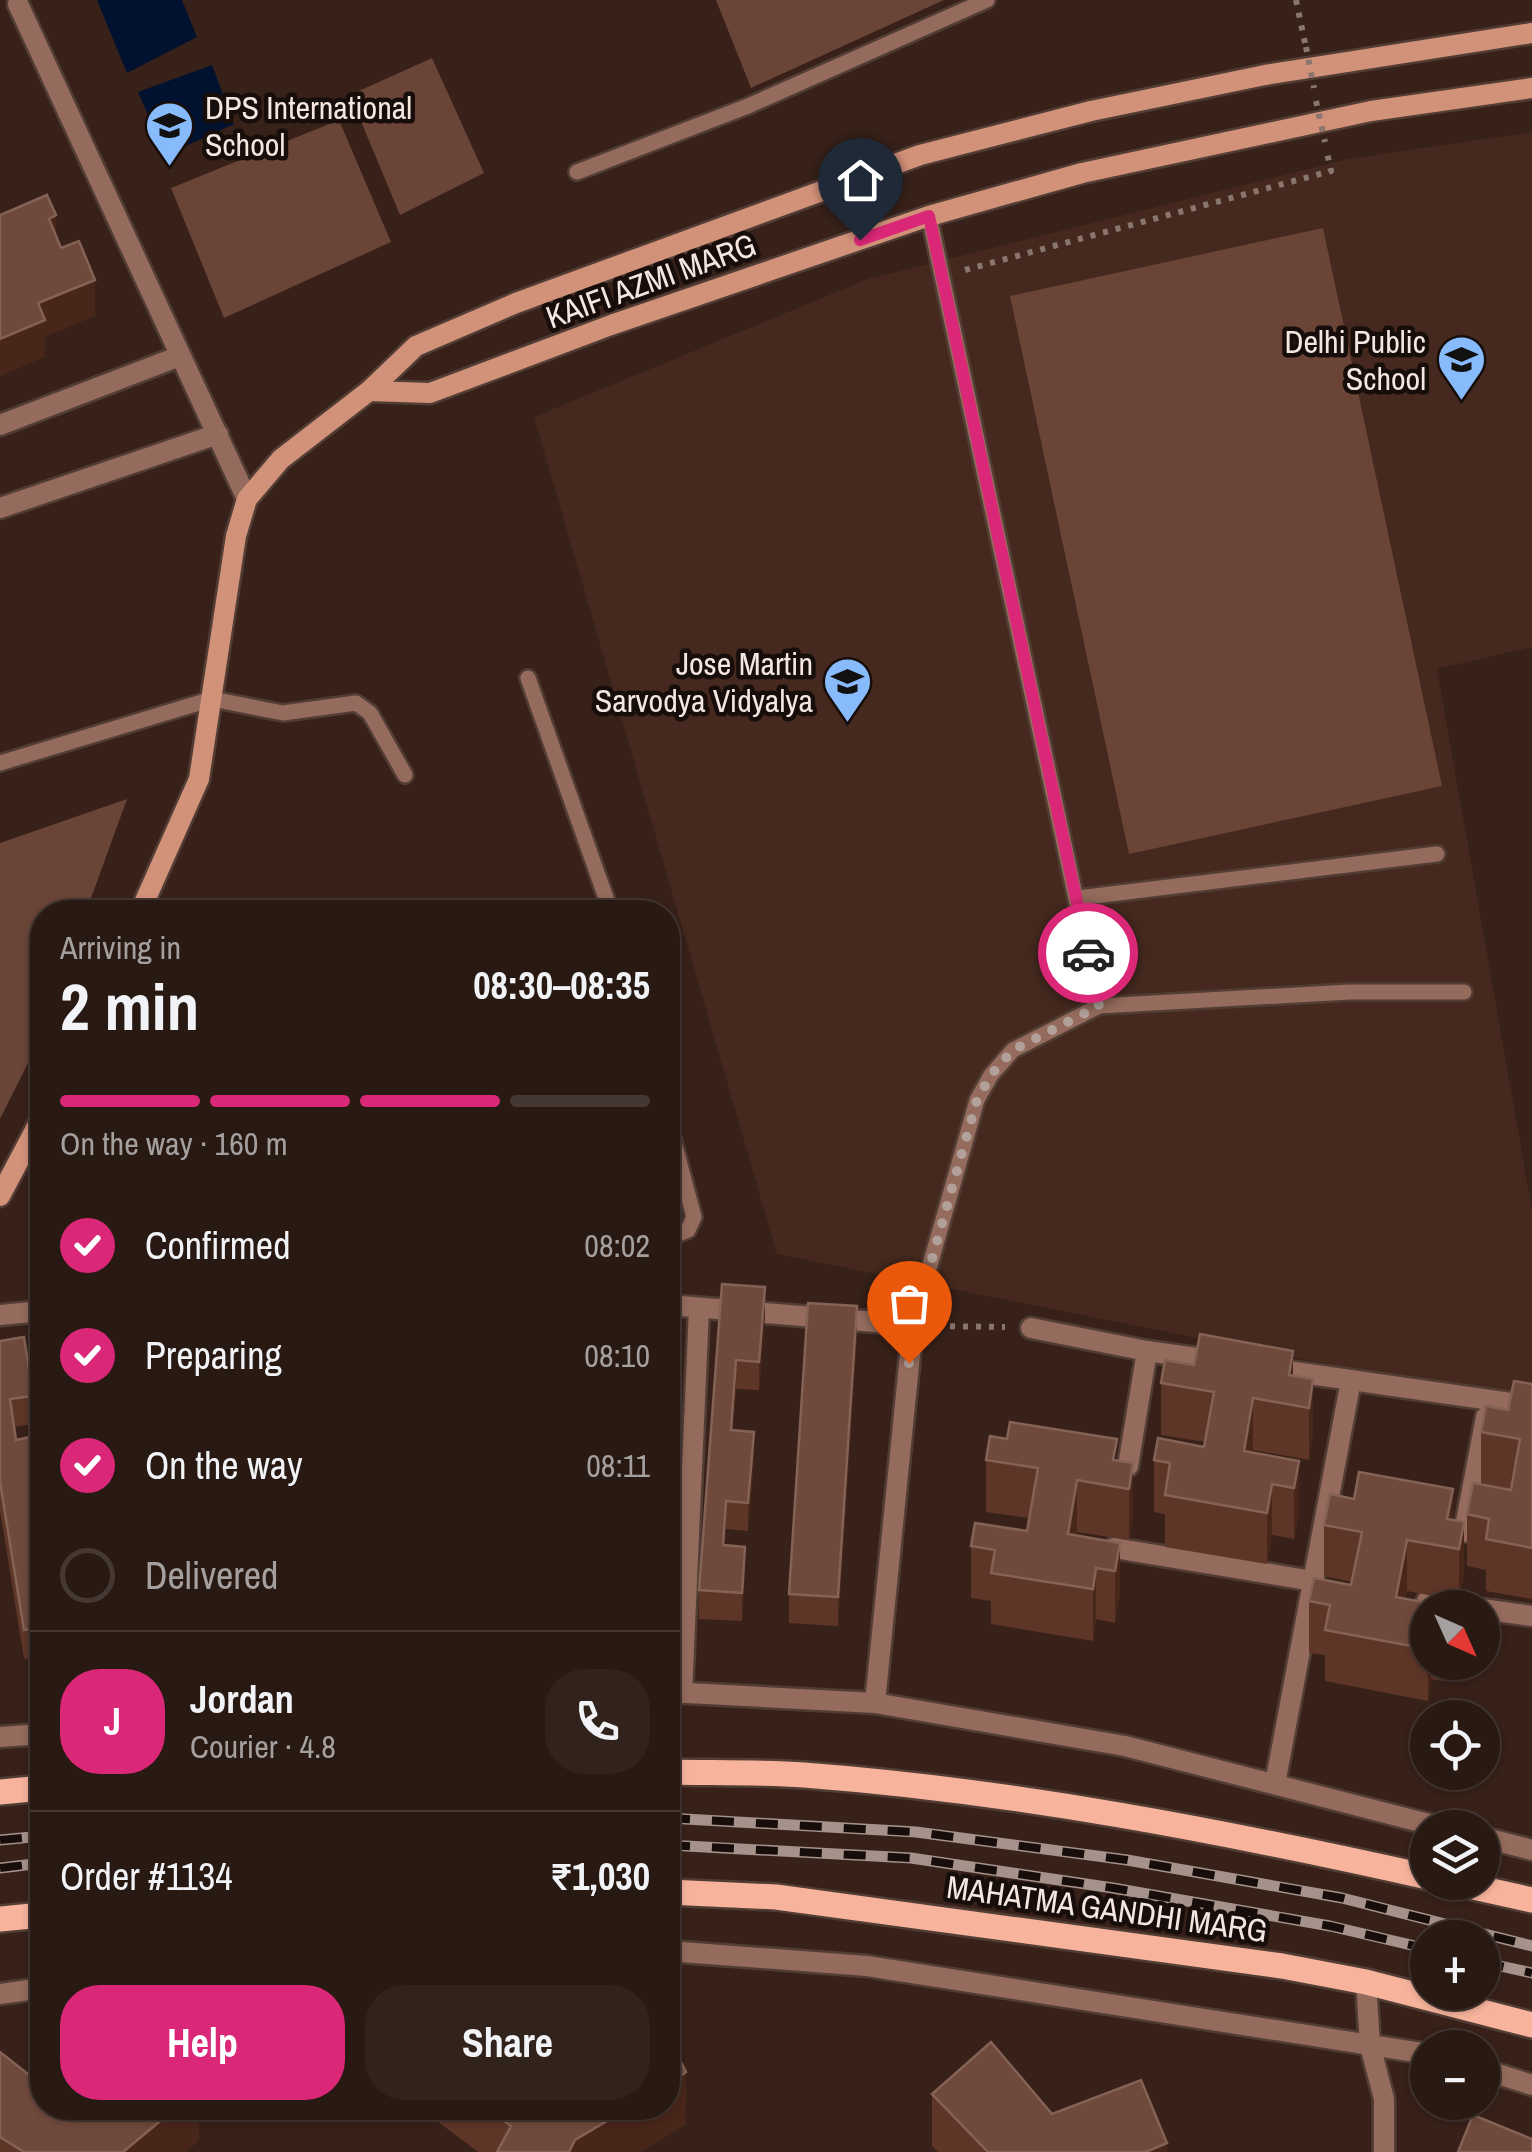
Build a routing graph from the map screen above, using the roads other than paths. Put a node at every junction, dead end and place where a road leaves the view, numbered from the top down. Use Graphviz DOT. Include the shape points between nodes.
graph roads {
  1 [pos="987,0"];
  2 [pos="18,4"];
  3 [pos="1532,33"];
  4 [pos="1532,88"];
  5 [pos="576,172"];
  6 [pos="929,216"];
  7 [pos="180,356"];
  8 [pos="369,391"];
  9 [pos="0,425"];
  10 [pos="218,434"];
  11 [pos="247,499"];
  12 [pos="0,508"];
  13 [pos="528,678"];
  14 [pos="212,699"];
  15 [pos="0,763"];
  16 [pos="404,775"];
  17 [pos="1437,854"];
  18 [pos="1078,898"];
  19 [pos="145,900"];
  20 [pos="607,900"];
  21 [pos="1464,992"];
  22 [pos="1099,1006"];
  23 [pos="30,1140"];
  24 [pos="680,1165"];
  25 [pos="0,1196"];
  26 [pos="680,1233"];
  27 [pos="680,1307"];
  28 [pos="699,1309"];
  29 [pos="30,1312"];
  30 [pos="0,1315"];
  31 [pos="913,1326"];
  32 [pos="1031,1328"];
  33 [pos="1147,1351"];
  34 [pos="1351,1380"];
  35 [pos="1489,1400"];
  36 [pos="1532,1406"];
  37 [pos="1128,1466"];
  38 [pos="1464,1532"];
  39 [pos="1114,1548"];
  40 [pos="1314,1581"];
  41 [pos="680,1612"];
  42 [pos="1500,1612"];
  43 [pos="1532,1616"];
  44 [pos="680,1692"];
  45 [pos="875,1703"];
  46 [pos="30,1735"];
  47 [pos="0,1737"];
  48 [pos="680,1772"];
  49 [pos="1276,1784"];
  50 [pos="30,1789"];
  51 [pos="0,1792"];
  52 [pos="1410,1819"];
  53 [pos="1500,1842"];
  54 [pos="1532,1850"];
  55 [pos="1410,1873"];
  56 [pos="680,1893"];
  57 [pos="1500,1893"];
  58 [pos="1532,1900"];
  59 [pos="30,1916"];
  60 [pos="0,1919"];
  61 [pos="680,1953"];
  62 [pos="1366,1982"];
  63 [pos="30,1990"];
  64 [pos="0,1994"];
  65 [pos="1532,2025"];
  66 [pos="1370,2045"];
  67 [pos="1410,2051"];
  68 [pos="1500,2075"];
  69 [pos="1532,2085"];
  70 [pos="1384,2152"];
  1 -- 5 [label="lane" via="748,106"];
  2 -- 7 [label="street"];
  3 -- 8 [label="street" via="1265,75 920,155 455,329 416,346"];
  4 -- 6 [label="street, KAIFI AZMI MARG" via="1352,115 1082,173"];
  6 -- 8 [label="street, KAIFI AZMI MARG" via="430,392"];
  6 -- 18 [label="lane"];
  7 -- 9 [label="street"];
  7 -- 10 [label="street"];
  8 -- 11 [label="street" via="281,458"];
  10 -- 11 [label="street"];
  10 -- 12 [label="street"];
  11 -- 14 [label="street"];
  13 -- 20 [label="lane"];
  14 -- 15 [label="lane"];
  14 -- 16 [label="lane" via="283,713 356,703 370,713"];
  14 -- 19 [label="street" via="200,779"];
  17 -- 18 [label="lane"];
  18 -- 22 [label="lane"];
  21 -- 22 [label="lane"];
  22 -- 31 [label="lane" via="1013,1050 991,1075 977,1100"];
  23 -- 25 [label="street"];
  24 -- 26 [label="lane" via="694,1217"];
  27 -- 28 [label="street"];
  28 -- 31 [label="street"];
  28 -- 41 [label="street"];
  29 -- 30 [label="street"];
  31 -- 45 [label="street"];
  32 -- 33 [label="street"];
  33 -- 34 [label="street"];
  33 -- 37 [label="street"];
  34 -- 35 [label="street"];
  34 -- 40 [label="street"];
  35 -- 36 [label="street"];
  35 -- 38 [label="street"];
  39 -- 40 [label="street"];
  40 -- 49 [label="street"];
  42 -- 43 [label="street"];
  44 -- 45 [label="street"];
  45 -- 49 [label="street" via="1125,1746"];
  46 -- 47 [label="street"];
  48 -- 55 [label="main road" via="804,1775 1047,1804 1237,1835"];
  49 -- 52 [label="street"];
  50 -- 51 [label="main road"];
  53 -- 54 [label="street"];
  56 -- 62 [label="main road, MAHATMA GANDHI MARG" via="796,1899"];
  57 -- 58 [label="main road"];
  59 -- 60 [label="main road"];
  61 -- 66 [label="street" via="867,1966"];
  62 -- 65 [label="main road, MAHATMA GANDHI MARG"];
  62 -- 66 [label="street"];
  63 -- 64 [label="street"];
  66 -- 67 [label="street"];
  66 -- 70 [label="street" via="1384,2099"];
  68 -- 69 [label="street"];
}
